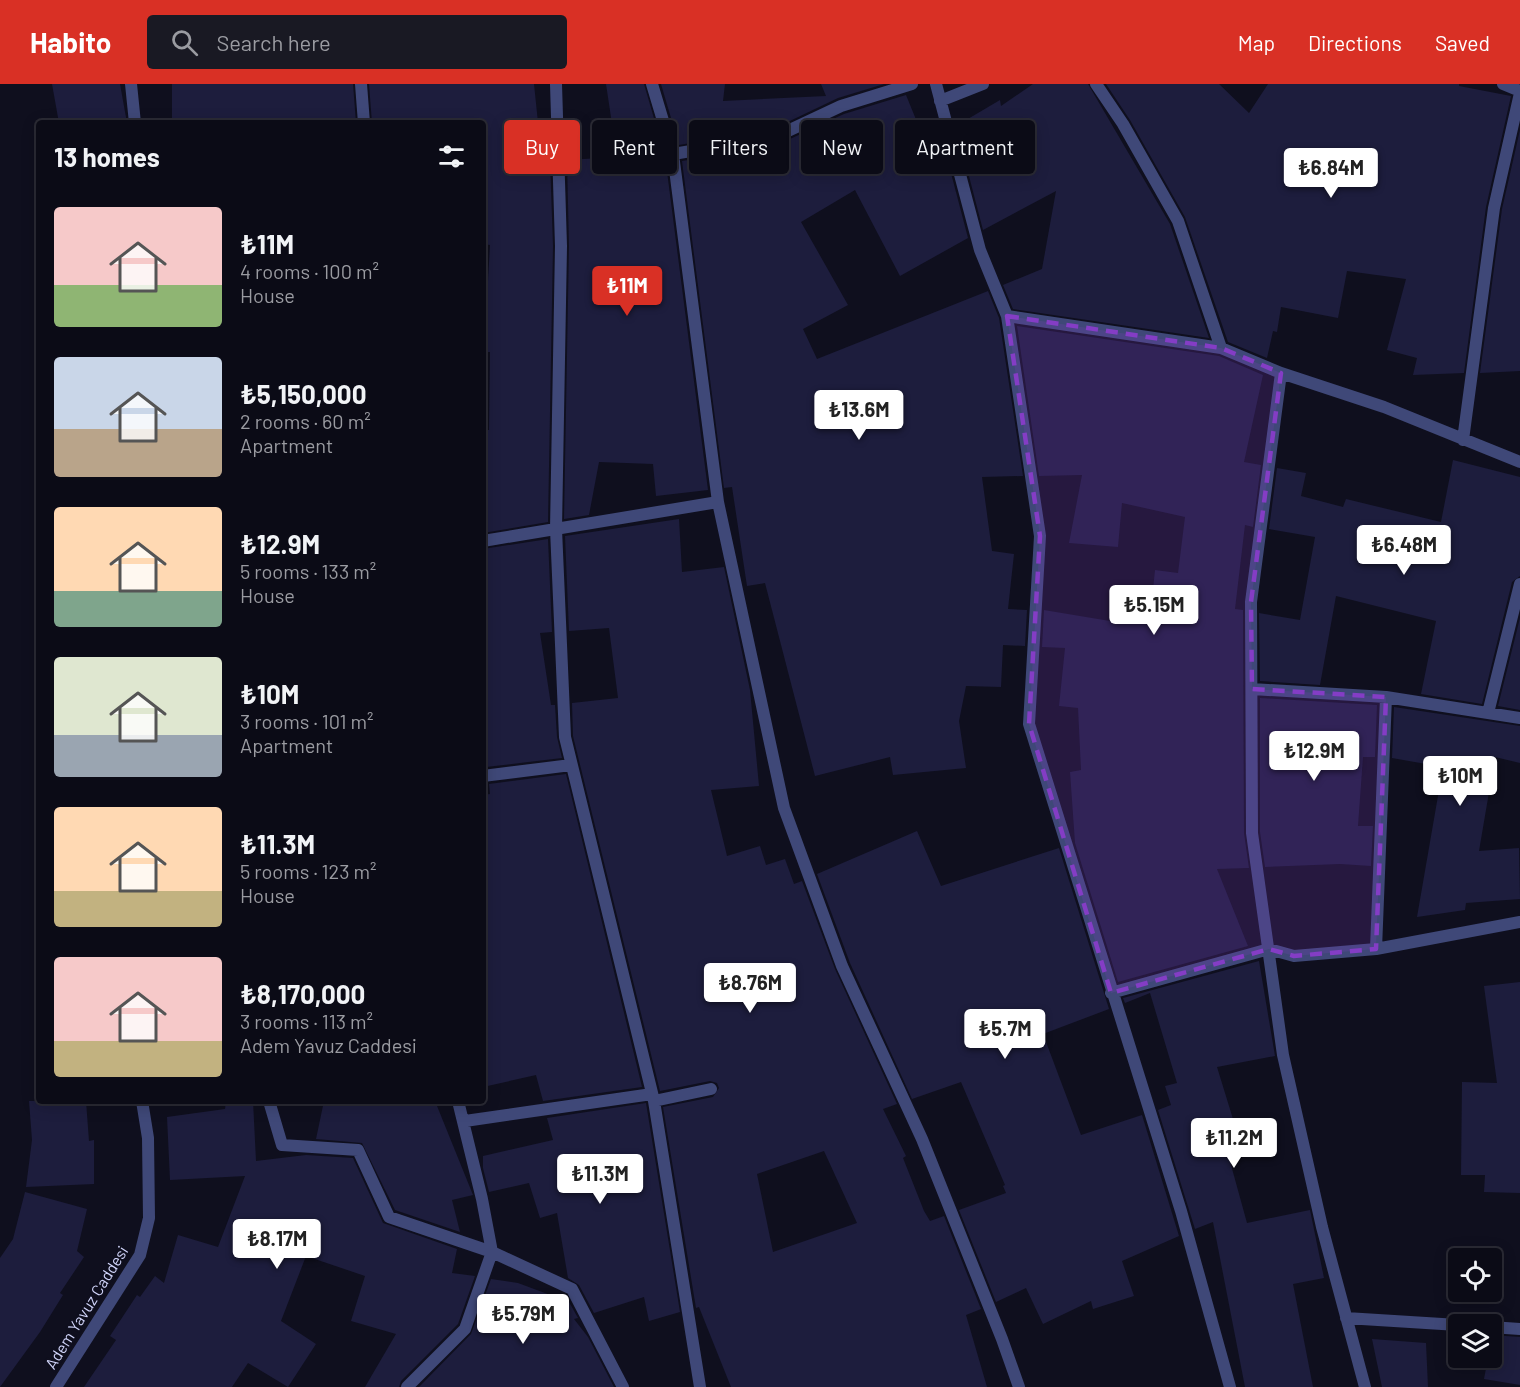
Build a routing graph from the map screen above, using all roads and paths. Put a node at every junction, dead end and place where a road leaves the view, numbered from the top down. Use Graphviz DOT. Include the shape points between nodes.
graph roads {
  1 [pos="131,84"];
  2 [pos="361,84"];
  3 [pos="556,84"];
  4 [pos="652,84"];
  5 [pos="912,84"];
  6 [pos="936,84"];
  7 [pos="982,84"];
  8 [pos="1096,84"];
  9 [pos="1503,84"];
  10 [pos="1520,92"];
  11 [pos="940,101"];
  12 [pos="135,120"];
  13 [pos="364,120"];
  14 [pos="663,120"];
  15 [pos="677,153"];
  16 [pos="676,174"];
  17 [pos="1006,316"];
  18 [pos="1221,348"];
  19 [pos="1281,372"];
  20 [pos="1463,440"];
  21 [pos="1520,462"];
  22 [pos="718,502"];
  23 [pos="556,529"];
  24 [pos="486,541"];
  25 [pos="1520,584"];
  26 [pos="1252,689"];
  27 [pos="1386,697"];
  28 [pos="1488,713"];
  29 [pos="1520,718"];
  30 [pos="572,765"];
  31 [pos="486,776"];
  32 [pos="1520,922"];
  33 [pos="1269,948"];
  34 [pos="1376,949"];
  35 [pos="1111,993"];
  36 [pos="711,1089"];
  37 [pos="653,1098"];
  38 [pos="142,1104"];
  39 [pos="270,1104"];
  40 [pos="459,1104"];
  41 [pos="465,1121"];
  42 [pos="492,1252"];
  43 [pos="1346,1318"];
  44 [pos="1448,1324"];
  45 [pos="1502,1328"];
  46 [pos="1520,1329"];
  47 [pos="56,1387"];
  48 [pos="407,1387"];
  49 [pos="623,1387"];
  50 [pos="700,1387"];
  51 [pos="1019,1387"];
  52 [pos="1230,1387"];
  53 [pos="1365,1387"];
  1 -- 12 [label="street"];
  2 -- 13 [label="street"];
  3 -- 23 [label="street" via="561,246"];
  4 -- 14 [label="street"];
  5 -- 15 [label="street" via="841,106 775,137"];
  6 -- 11 [label="street"];
  7 -- 11 [label="street"];
  8 -- 18 [label="street" via="1178,221"];
  9 -- 10 [label="street"];
  10 -- 20 [label="street" via="1494,208"];
  11 -- 17 [label="street" via="980,250"];
  16 -- 22 [label="street"];
  17 -- 18 [label="street"];
  17 -- 35 [label="street" via="1040,536 1029,724"];
  18 -- 19 [label="street"];
  19 -- 20 [label="street" via="1384,406"];
  19 -- 26 [label="street" via="1251,602"];
  20 -- 21 [label="street"];
  22 -- 23 [label="street"];
  22 -- 51 [label="street" via="784,808 842,966 922,1139"];
  23 -- 24 [label="street"];
  23 -- 30 [label="street" via="565,737"];
  25 -- 28 [label="street"];
  26 -- 27 [label="street"];
  26 -- 33 [label="street" via="1252,833"];
  27 -- 28 [label="street"];
  27 -- 34 [label="street"];
  28 -- 29 [label="street"];
  30 -- 31 [label="street"];
  30 -- 37 [label="street"];
  32 -- 34 [label="street"];
  33 -- 34 [label="street" via="1294,956"];
  33 -- 35 [label="street"];
  33 -- 43 [label="street" via="1283,1055"];
  35 -- 52 [label="street" via="1181,1211"];
  36 -- 37 [label="street"];
  37 -- 41 [label="street"];
  37 -- 50 [label="street"];
  38 -- 47 [label="street, Adem Yavuz Caddesi" via="148,1138 149,1218 140,1255"];
  39 -- 42 [label="street" via="282,1145 358,1150 389,1217"];
  40 -- 41 [label="street"];
  41 -- 42 [label="street"];
  42 -- 48 [label="street" via="465,1329"];
  42 -- 49 [label="street" via="572,1288"];
  43 -- 44 [label="street"];
  43 -- 53 [label="street"];
  45 -- 46 [label="street"];
}
